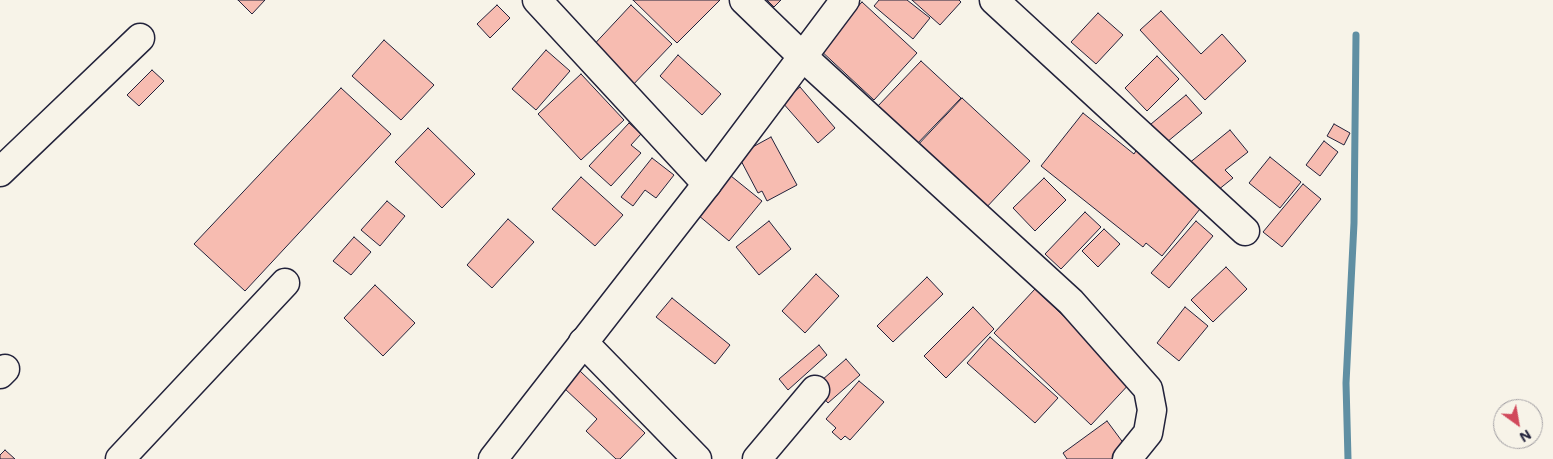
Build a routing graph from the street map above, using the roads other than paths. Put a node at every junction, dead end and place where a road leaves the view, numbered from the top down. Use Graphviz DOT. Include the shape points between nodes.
graph roads {
  1 [pos="537,0"];
  2 [pos="744,0"];
  3 [pos="845,0"];
  4 [pos="994,0"];
  5 [pos="140,38"];
  6 [pos="802,56"];
  7 [pos="0,172"];
  8 [pos="707,184"];
  9 [pos="1245,231"];
  10 [pos="284,283"];
  11 [pos="583,342"];
  12 [pos="815,390"];
  13 [pos="120,459"];
  14 [pos="494,459"];
  15 [pos="697,459"];
  16 [pos="757,459"];
  17 [pos="1127,459"];
  1 -- 8 [label="street"];
  2 -- 6 [label="street"];
  3 -- 6 [label="street"];
  4 -- 9 [label="street"];
  5 -- 7 [label="street"];
  6 -- 8 [label="street"];
  6 -- 17 [label="street" via="1070,302 1148,389 1152,410 1148,433"];
  8 -- 11 [label="street"];
  10 -- 13 [label="street"];
  11 -- 14 [label="street"];
  11 -- 15 [label="street"];
  12 -- 16 [label="street"];
}
